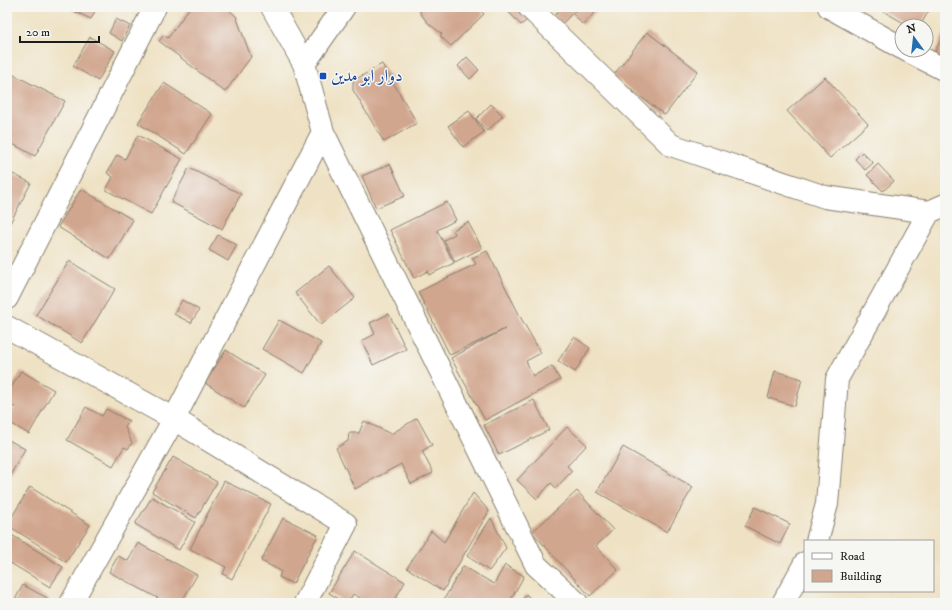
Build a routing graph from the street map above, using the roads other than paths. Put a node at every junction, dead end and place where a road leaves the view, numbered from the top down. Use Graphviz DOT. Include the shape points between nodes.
graph roads {
  1 [pos="155,7"];
  2 [pos="272,7"];
  3 [pos="344,7"];
  4 [pos="529,7"];
  5 [pos="829,7"];
  6 [pos="894,44"];
  7 [pos="922,58"];
  8 [pos="304,64"];
  9 [pos="945,70"];
  10 [pos="323,132"];
  11 [pos="937,208"];
  12 [pos="7,298"];
  13 [pos="7,327"];
  14 [pos="174,419"];
  15 [pos="817,540"];
  16 [pos="804,565"];
  17 [pos="71,603"];
  18 [pos="305,603"];
  19 [pos="577,603"];
  20 [pos="783,603"];
  1 -- 12 [label="street"];
  2 -- 8 [label="street"];
  3 -- 8 [label="street"];
  4 -- 11 [label="street" via="671,145 825,197"];
  5 -- 6 [label="street"];
  7 -- 9 [label="street"];
  8 -- 10 [label="street"];
  10 -- 14 [label="street"];
  10 -- 19 [label="street" via="536,564"];
  11 -- 15 [label="street" via="837,379 827,504"];
  13 -- 14 [label="street"];
  14 -- 17 [label="street"];
  14 -- 18 [label="street" via="346,524"];
  16 -- 20 [label="street"];
}
